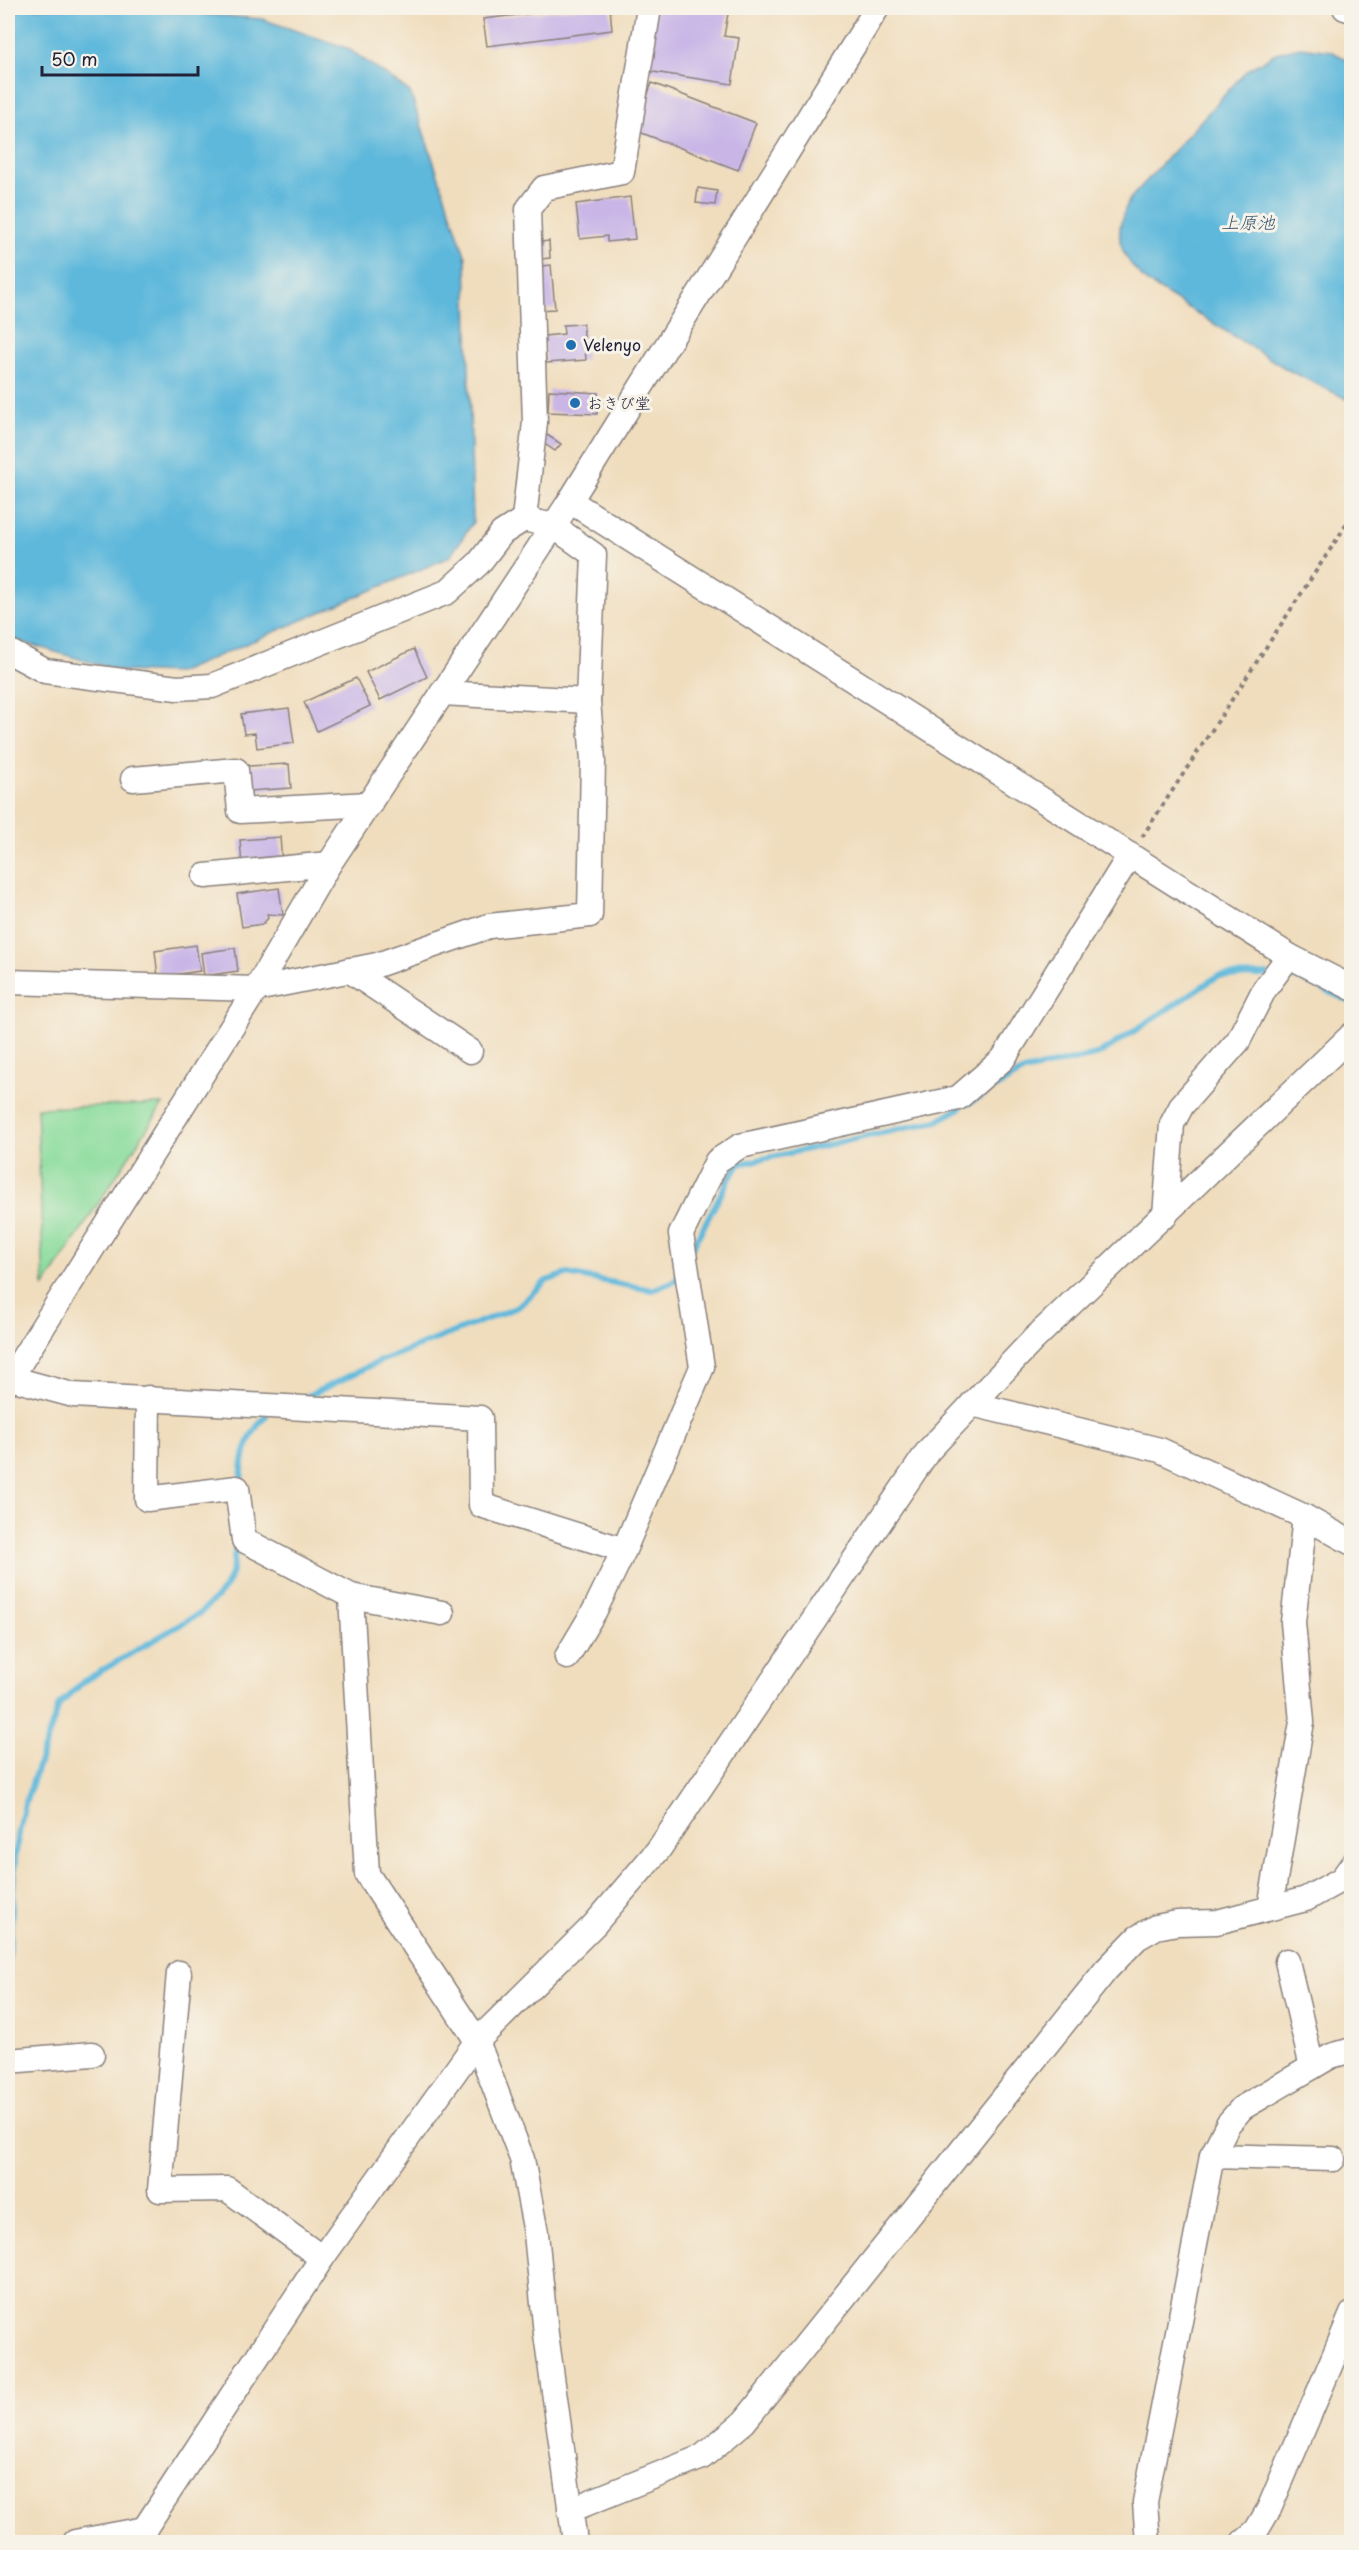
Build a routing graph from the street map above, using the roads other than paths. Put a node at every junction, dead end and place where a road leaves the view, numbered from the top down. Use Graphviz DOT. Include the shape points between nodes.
graph roads {
  1 [pos="649,8"];
  2 [pos="877,8"];
  3 [pos="1345,8"];
  4 [pos="1352,10"];
  5 [pos="570,501"];
  6 [pos="524,519"];
  7 [pos="553,526"];
  8 [pos="8,651"];
  9 [pos="442,693"];
  10 [pos="588,701"];
  11 [pos="133,778"];
  12 [pos="370,804"];
  13 [pos="1130,855"];
  14 [pos="330,864"];
  15 [pos="205,876"];
  16 [pos="1289,956"];
  17 [pos="349,970"];
  18 [pos="8,982"];
  19 [pos="1352,988"];
  20 [pos="256,989"];
  21 [pos="1352,1035"];
  22 [pos="470,1051"];
  23 [pos="1165,1216"];
  24 [pos="9,1380"];
  25 [pos="148,1398"];
  26 [pos="972,1404"];
  27 [pos="1305,1517"];
  28 [pos="1352,1543"];
  29 [pos="624,1550"];
  30 [pos="351,1596"];
  31 [pos="442,1613"];
  32 [pos="567,1657"];
  33 [pos="1352,1865"];
  34 [pos="1270,1908"];
  35 [pos="1287,1961"];
  36 [pos="179,1973"];
  37 [pos="477,2041"];
  38 [pos="1352,2050"];
  39 [pos="92,2054"];
  40 [pos="8,2061"];
  41 [pos="1312,2067"];
  42 [pos="1212,2156"];
  43 [pos="1334,2159"];
  44 [pos="322,2258"];
  45 [pos="1352,2314"];
  46 [pos="570,2510"];
  47 [pos="141,2536"];
  48 [pos="75,2542"];
  49 [pos="572,2542"];
  50 [pos="1148,2542"];
  51 [pos="1243,2542"];
  1 -- 6 [label="street" via="622,172 544,188 528,208 535,422"];
  2 -- 5 [label="street"];
  3 -- 4 [label="street"];
  5 -- 7 [label="street"];
  5 -- 13 [label="street"];
  6 -- 7 [label="street"];
  6 -- 8 [label="street" via="502,534 479,563 447,592 213,686 177,688 45,671"];
  7 -- 9 [label="street"];
  7 -- 10 [label="street" via="594,555"];
  9 -- 10 [label="street"];
  9 -- 12 [label="street"];
  10 -- 17 [label="street" via="593,760 590,915 489,926 377,965"];
  11 -- 12 [label="street" via="236,770 240,811"];
  12 -- 14 [label="street"];
  13 -- 16 [label="street"];
  13 -- 29 [label="street" via="1003,1059 958,1098 740,1146 717,1161 681,1234 702,1367"];
  14 -- 15 [label="street"];
  14 -- 20 [label="street"];
  16 -- 19 [label="street"];
  16 -- 23 [label="street" via="1264,990 1238,1041 1182,1105 1172,1124"];
  17 -- 20 [label="street"];
  17 -- 22 [label="street"];
  18 -- 20 [label="street"];
  20 -- 24 [label="street"];
  21 -- 23 [label="street"];
  23 -- 26 [label="street" via="1033,1340"];
  24 -- 25 [label="street" via="73,1395"];
  25 -- 29 [label="street" via="480,1418 482,1505"];
  25 -- 30 [label="street" via="147,1499 237,1488 244,1540"];
  26 -- 27 [label="street" via="1160,1450"];
  26 -- 37 [label="street" via="928,1451 659,1849 594,1925"];
  27 -- 28 [label="street"];
  27 -- 34 [label="street" via="1293,1622 1302,1722"];
  29 -- 32 [label="street"];
  30 -- 31 [label="street"];
  30 -- 37 [label="street" via="367,1874"];
  33 -- 34 [label="street" via="1342,1879 1306,1899"];
  34 -- 46 [label="street" via="1217,1922 1177,1923 1137,1938 1106,1970 744,2422 702,2457"];
  35 -- 41 [label="street"];
  36 -- 44 [label="street" via="160,2190 227,2189"];
  37 -- 44 [label="street"];
  37 -- 46 [label="street" via="522,2159 536,2233"];
  38 -- 41 [label="street"];
  39 -- 40 [label="street"];
  41 -- 42 [label="street" via="1242,2108 1228,2124"];
  42 -- 43 [label="street"];
  42 -- 50 [label="street" via="1144,2502"];
  44 -- 47 [label="street"];
  45 -- 51 [label="street" via="1269,2509 1256,2531"];
  46 -- 49 [label="street"];
  47 -- 48 [label="street"];
}
